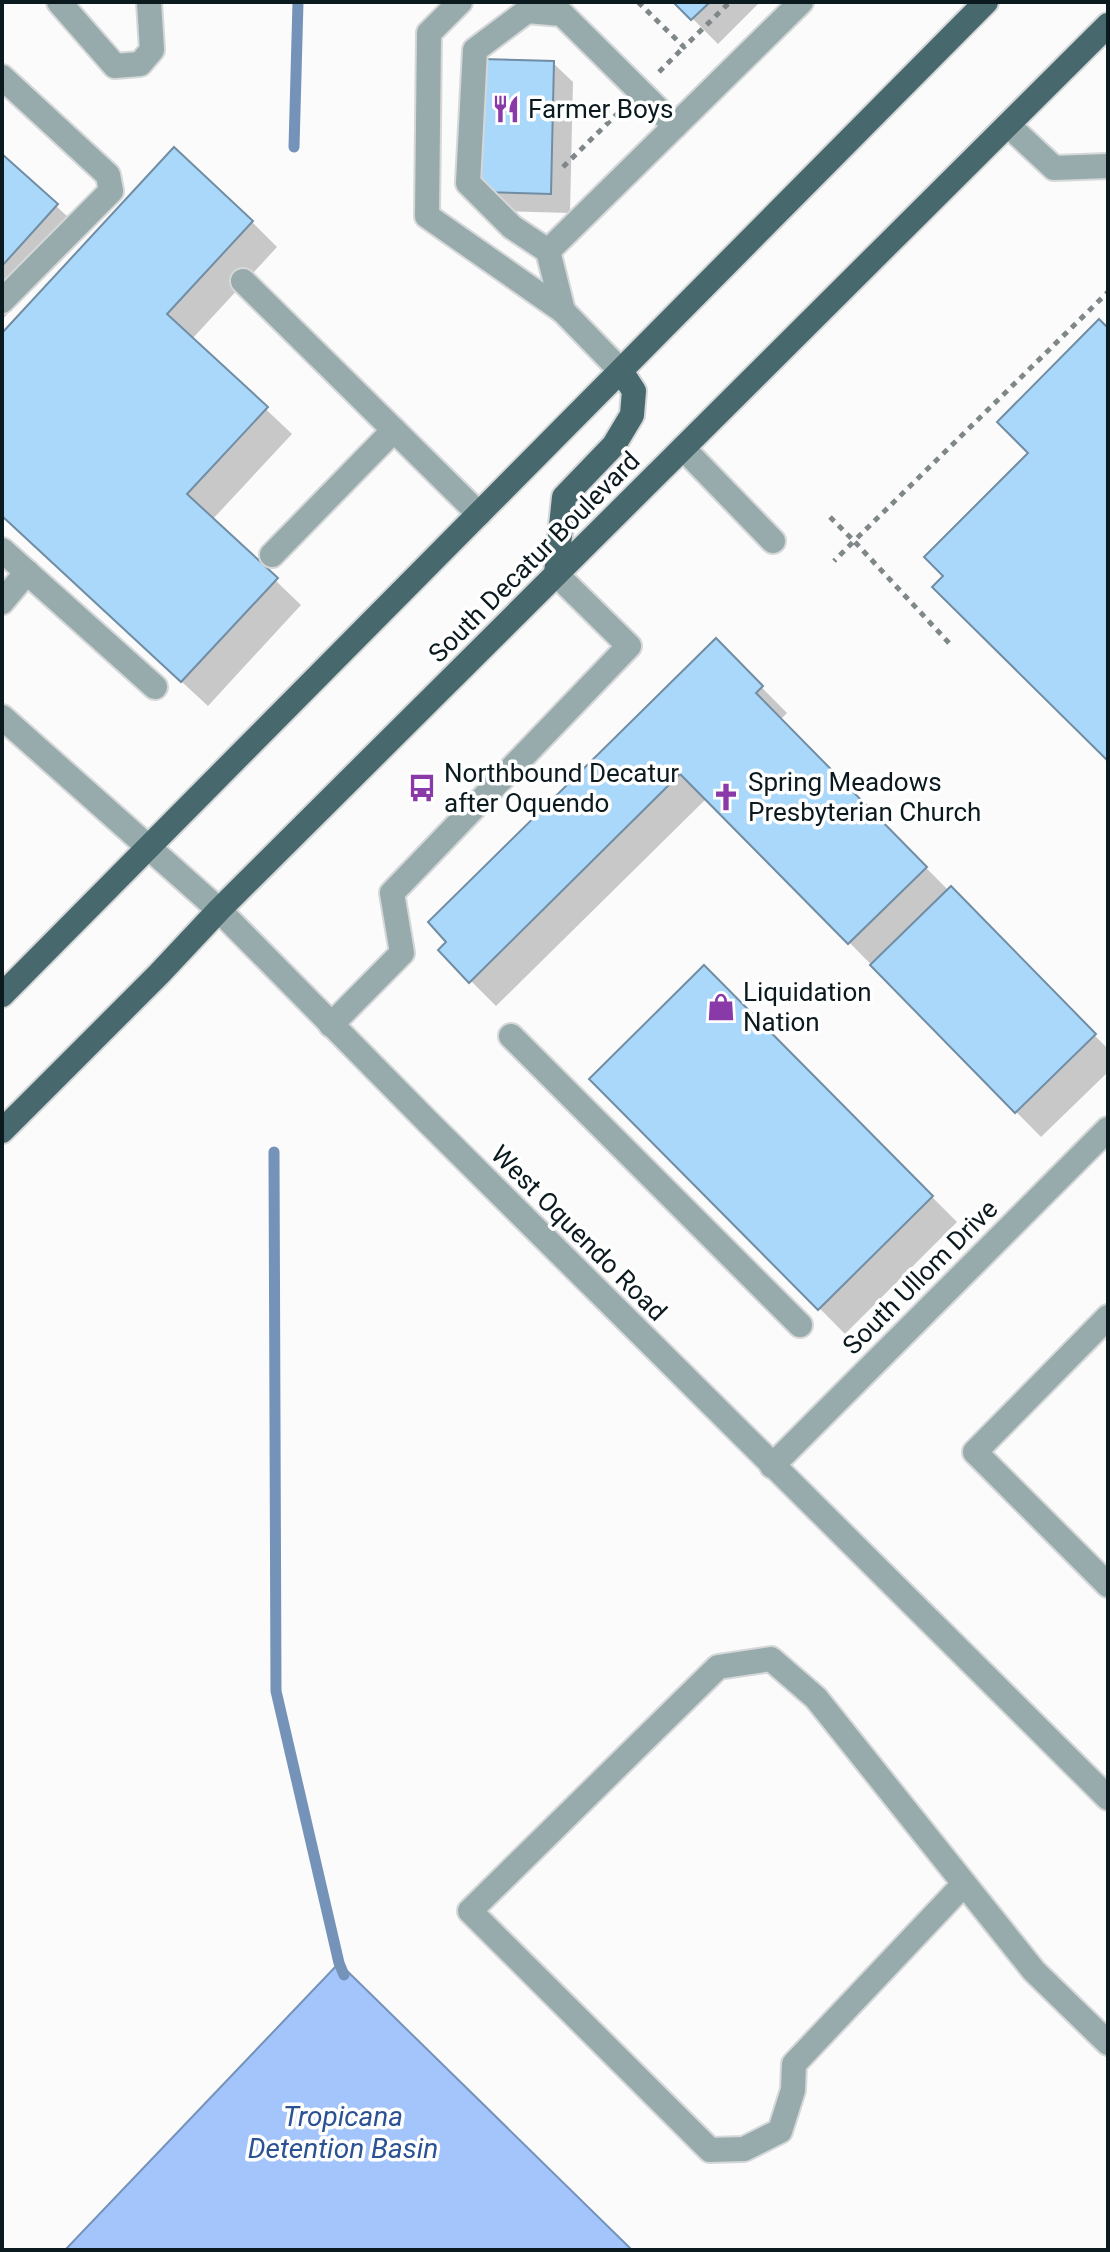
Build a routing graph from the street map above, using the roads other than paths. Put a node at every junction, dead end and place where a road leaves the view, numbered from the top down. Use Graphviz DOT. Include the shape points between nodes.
graph roads {
  1 [pos="59,2"];
  2 [pos="149,2"];
  3 [pos="460,2"];
  4 [pos="801,2"];
  5 [pos="986,2"];
  6 [pos="1108,25"];
  7 [pos="2,77"];
  8 [pos="1008,125"];
  9 [pos="675,126"];
  10 [pos="1108,166"];
  11 [pos="548,251"];
  12 [pos="243,281"];
  13 [pos="2,301"];
  14 [pos="563,311"];
  15 [pos="621,371"];
  16 [pos="394,430"];
  17 [pos="683,448"];
  18 [pos="479,514"];
  19 [pos="773,541"];
  20 [pos="2,550"];
  21 [pos="272,555"];
  22 [pos="27,572"];
  23 [pos="556,574"];
  24 [pos="2,602"];
  25 [pos="155,687"];
  26 [pos="2,717"];
  27 [pos="149,847"];
  28 [pos="219,910"];
  29 [pos="2,995"];
  30 [pos="331,1025"];
  31 [pos="511,1036"];
  32 [pos="1108,1129"];
  33 [pos="2,1131"];
  34 [pos="1108,1317"];
  35 [pos="800,1325"];
  36 [pos="772,1466"];
  37 [pos="1108,1585"];
  38 [pos="1108,1798"];
  39 [pos="964,1884"];
  40 [pos="1108,2043"];
  1 -- 2 [label="street" via="115,66 140,64 152,50"];
  3 -- 14 [label="street" via="429,33 427,216"];
  4 -- 9 [label="street"];
  5 -- 15 [label="main road"];
  6 -- 8 [label="main road, South Decatur Boulevard"];
  7 -- 13 [label="street" via="108,175 111,191"];
  8 -- 10 [label="street" via="1054,168"];
  8 -- 17 [label="main road, South Decatur Boulevard"];
  9 -- 11 [label="street"];
  9 -- 11 [label="street" via="562,14 527,11 475,50 468,183 512,227"];
  11 -- 14 [label="street"];
  12 -- 16 [label="street"];
  14 -- 15 [label="street"];
  15 -- 18 [label="main road"];
  15 -- 23 [label="main road" via="634,391 632,415 614,445 564,497"];
  16 -- 18 [label="street"];
  16 -- 21 [label="street"];
  17 -- 19 [label="street"];
  17 -- 23 [label="main road, South Decatur Boulevard"];
  18 -- 27 [label="main road"];
  20 -- 22 [label="street"];
  22 -- 24 [label="street"];
  22 -- 25 [label="street"];
  23 -- 28 [label="main road, South Decatur Boulevard"];
  23 -- 30 [label="street" via="629,646 392,893 402,953"];
  26 -- 27 [label="street, West Oquendo Road"];
  27 -- 28 [label="street, West Oquendo Road"];
  27 -- 29 [label="main road"];
  28 -- 30 [label="street, West Oquendo Road"];
  28 -- 33 [label="main road, South Decatur Boulevard"];
  30 -- 36 [label="street, West Oquendo Road"];
  31 -- 35 [label="street"];
  32 -- 36 [label="street, South Ullom Drive"];
  34 -- 37 [label="street" via="975,1452"];
  36 -- 38 [label="street, West Oquendo Road"];
  39 -- 39 [label="street" via="816,1698 771,1659 718,1667 470,1911 710,2150 744,2149 780,2131 793,2090 794,2064"];
  39 -- 40 [label="street" via="1034,1971"];
}
